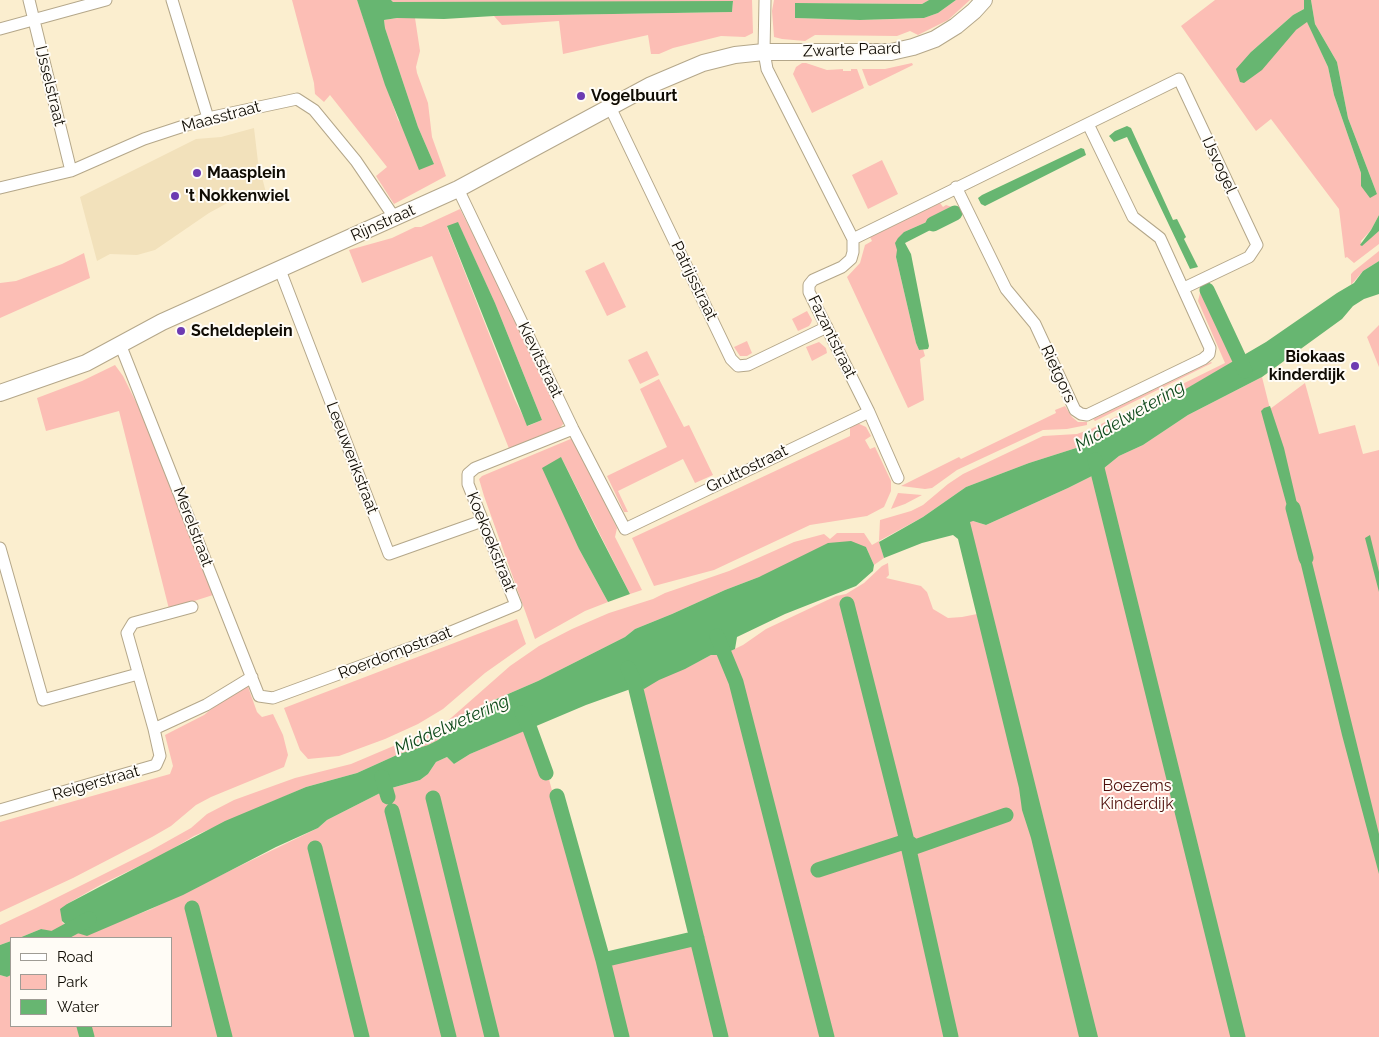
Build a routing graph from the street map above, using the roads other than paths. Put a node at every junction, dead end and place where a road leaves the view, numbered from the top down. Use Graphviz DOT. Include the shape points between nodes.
graph roads {
  1 [pos="29,0"];
  2 [pos="106,0"];
  3 [pos="172,0"];
  4 [pos="764,0"];
  5 [pos="984,0"];
  6 [pos="34,21"];
  7 [pos="0,29"];
  8 [pos="764,52"];
  9 [pos="610,107"];
  10 [pos="208,118"];
  11 [pos="1088,124"];
  12 [pos="71,171"];
  13 [pos="956,187"];
  14 [pos="0,188"];
  15 [pos="458,189"];
  16 [pos="394,217"];
  17 [pos="852,239"];
  18 [pos="280,270"];
  19 [pos="1184,288"];
  20 [pos="827,327"];
  21 [pos="120,344"];
  22 [pos="0,393"];
  23 [pos="869,412"];
  24 [pos="573,430"];
  25 [pos="898,478"];
  26 [pos="482,521"];
  27 [pos="625,529"];
  28 [pos="0,548"];
  29 [pos="516,605"];
  30 [pos="192,607"];
  31 [pos="138,674"];
  32 [pos="252,677"];
  33 [pos="273,698"];
  34 [pos="154,729"];
  35 [pos="0,810"];
  1 -- 6 [label="street, IJsselstraat"];
  2 -- 6 [label="street"];
  3 -- 10 [label="street"];
  4 -- 8 [label="street"];
  5 -- 8 [label="street, Zwarte Paard" via="956,26 913,48 891,52"];
  6 -- 7 [label="street"];
  6 -- 12 [label="street, IJsselstraat"];
  8 -- 9 [label="street, Rijnstraat" via="703,63"];
  8 -- 17 [label="street" via="767,69"];
  9 -- 15 [label="street, Rijnstraat"];
  9 -- 20 [label="street, Patrijsstraat" via="731,359 738,366 748,365"];
  10 -- 12 [label="street, Maasstraat" via="144,139"];
  10 -- 16 [label="street, Maasstraat" via="297,98 314,110 356,161"];
  11 -- 13 [label="street"];
  11 -- 19 [label="street, Rietgors" via="1133,216 1160,238"];
  11 -- 19 [label="street, IJsvogel" via="1179,79 1257,245 1249,257"];
  12 -- 14 [label="street, Maasstraat"];
  13 -- 17 [label="street"];
  13 -- 19 [label="street, Rietgors" via="1006,290 1035,324 1075,410 1081,414 1087,415 1209,354 1210,348"];
  15 -- 16 [label="street, Rijnstraat"];
  15 -- 24 [label="street, Kievitstraat"];
  16 -- 18 [label="street, Rijnstraat"];
  17 -- 20 [label="street, Fazantstraat" via="853,252 847,264 809,285 809,292"];
  18 -- 21 [label="street, Rijnstraat"];
  18 -- 26 [label="street, Leeuwerikstraat" via="388,554"];
  20 -- 23 [label="street, Fazantstraat"];
  21 -- 22 [label="street, Rijnstraat" via="86,364"];
  21 -- 32 [label="street, Merelstraat"];
  23 -- 25 [label="street, Fazantstraat"];
  23 -- 27 [label="street, Gruttostraat"];
  24 -- 26 [label="street, Koekoekstraat" via="475,468 468,474 468,484"];
  24 -- 27 [label="street, Kievitstraat"];
  26 -- 29 [label="street, Koekoekstraat"];
  28 -- 31 [label="street" via="43,700"];
  29 -- 33 [label="street, Roerdompstraat" via="429,641"];
  30 -- 31 [label="street, Reigerstraat" via="133,622 127,633"];
  31 -- 34 [label="street, Reigerstraat"];
  32 -- 33 [label="street, Merelstraat" via="259,696"];
  32 -- 34 [label="street" via="206,705"];
  34 -- 35 [label="street, Reigerstraat" via="160,756 156,765"];
}
